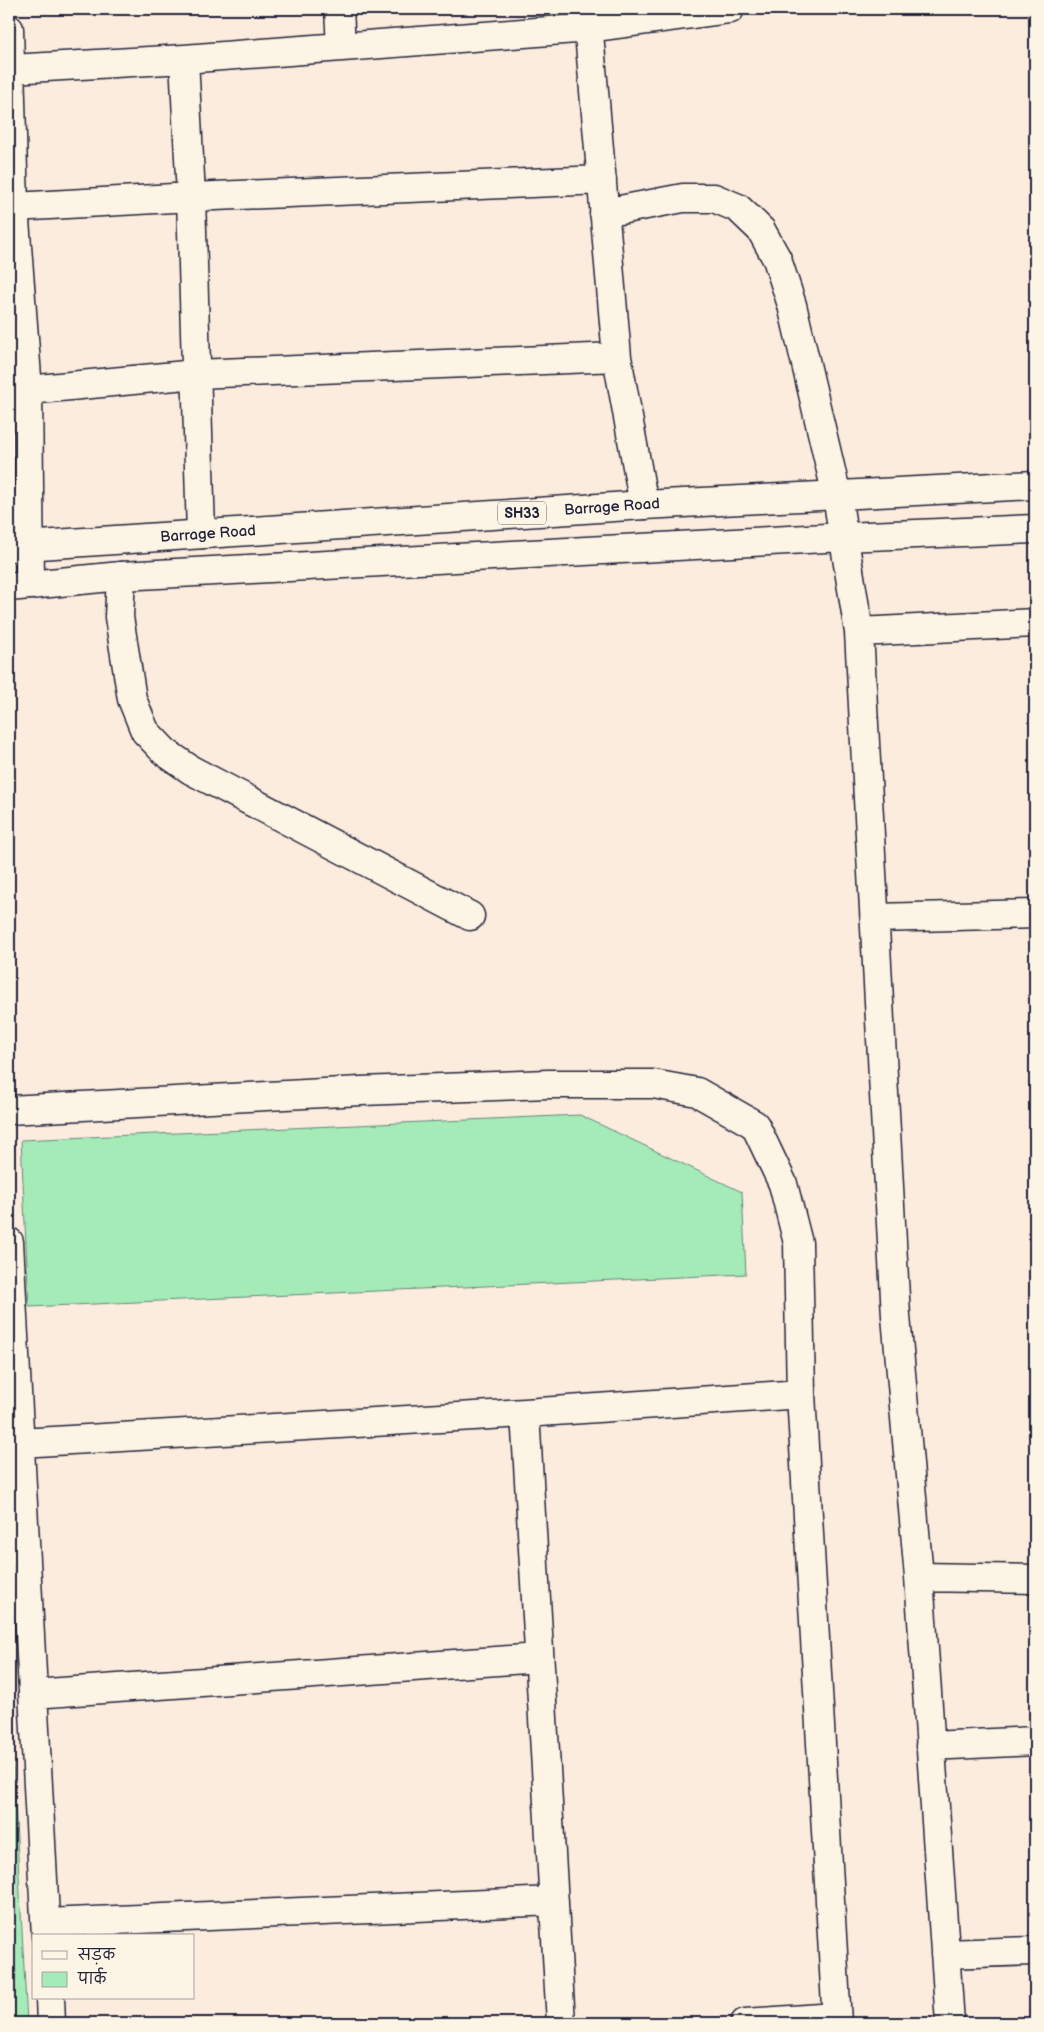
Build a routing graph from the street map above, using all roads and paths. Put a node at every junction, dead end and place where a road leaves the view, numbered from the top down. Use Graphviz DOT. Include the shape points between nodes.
graph roads {
  1 [pos="338,9"];
  2 [pos="730,9"];
  3 [pos="588,18"];
  4 [pos="9,29"];
  5 [pos="341,47"];
  6 [pos="184,59"];
  7 [pos="11,69"];
  8 [pos="602,180"];
  9 [pos="191,197"];
  10 [pos="14,207"];
  11 [pos="604,213"];
  12 [pos="617,357"];
  13 [pos="196,374"];
  14 [pos="28,390"];
  15 [pos="1035,485"];
  16 [pos="837,496"];
  17 [pos="644,505"];
  18 [pos="1035,529"];
  19 [pos="201,534"];
  20 [pos="844,536"];
  21 [pos="19,547"];
  22 [pos="121,576"];
  23 [pos="20,586"];
  24 [pos="1035,623"];
  25 [pos="859,632"];
  26 [pos="1035,914"];
  27 [pos="470,916"];
  28 [pos="875,918"];
  29 [pos="9,1110"];
  30 [pos="9,1242"];
  31 [pos="800,1394"];
  32 [pos="525,1413"];
  33 [pos="20,1443"];
  34 [pos="919,1577"];
  35 [pos="1035,1579"];
  36 [pos="539,1658"];
  37 [pos="34,1694"];
  38 [pos="1035,1741"];
  39 [pos="930,1746"];
  40 [pos="554,1901"];
  41 [pos="46,1929"];
  42 [pos="1035,1951"];
  43 [pos="946,1954"];
  44 [pos="50,2000"];
  45 [pos="837,2020"];
  46 [pos="51,2023"];
  47 [pos="561,2023"];
  48 [pos="745,2023"];
  49 [pos="950,2023"];
  1 -- 5 [label="street"];
  2 -- 3 [label="street"];
  3 -- 5 [label="street"];
  3 -- 8 [label="street"];
  4 -- 7 [label="street"];
  5 -- 6 [label="street"];
  6 -- 7 [label="street"];
  6 -- 9 [label="street"];
  7 -- 10 [label="street"];
  8 -- 9 [label="street"];
  8 -- 11 [label="street"];
  9 -- 10 [label="street"];
  9 -- 13 [label="street"];
  10 -- 14 [label="street"];
  11 -- 12 [label="street"];
  11 -- 16 [label="street" via="683,198 714,198 738,208 761,230 777,259 792,304"];
  12 -- 13 [label="street"];
  12 -- 17 [label="street"];
  13 -- 14 [label="street"];
  13 -- 19 [label="street"];
  14 -- 21 [label="street"];
  15 -- 16 [label="street, Barrage Road / SH33"];
  16 -- 17 [label="street, Barrage Road / SH33"];
  16 -- 20 [label="street"];
  17 -- 19 [label="street, Barrage Road / SH33"];
  18 -- 20 [label="street"];
  19 -- 21 [label="street, Barrage Road / SH33"];
  20 -- 22 [label="street"];
  20 -- 25 [label="street"];
  21 -- 23 [label="street"];
  22 -- 23 [label="street"];
  22 -- 27 [label="street" via="120,617 132,699 145,731 166,752 191,770"];
  24 -- 25 [label="street"];
  25 -- 28 [label="street"];
  26 -- 28 [label="street"];
  28 -- 34 [label="street" via="896,1316"];
  29 -- 31 [label="street" via="361,1090 548,1084 652,1084 697,1092 756,1125 783,1184 798,1243"];
  30 -- 33 [label="street"];
  31 -- 32 [label="street"];
  31 -- 45 [label="street"];
  32 -- 33 [label="street"];
  32 -- 36 [label="street"];
  33 -- 37 [label="street"];
  34 -- 35 [label="street"];
  34 -- 39 [label="street"];
  36 -- 37 [label="street"];
  36 -- 40 [label="street"];
  37 -- 41 [label="street"];
  38 -- 39 [label="street"];
  39 -- 43 [label="street"];
  40 -- 41 [label="street"];
  40 -- 47 [label="street"];
  42 -- 43 [label="street"];
  43 -- 49 [label="street"];
  44 -- 46 [label="street"];
  45 -- 48 [label="street"];
}
